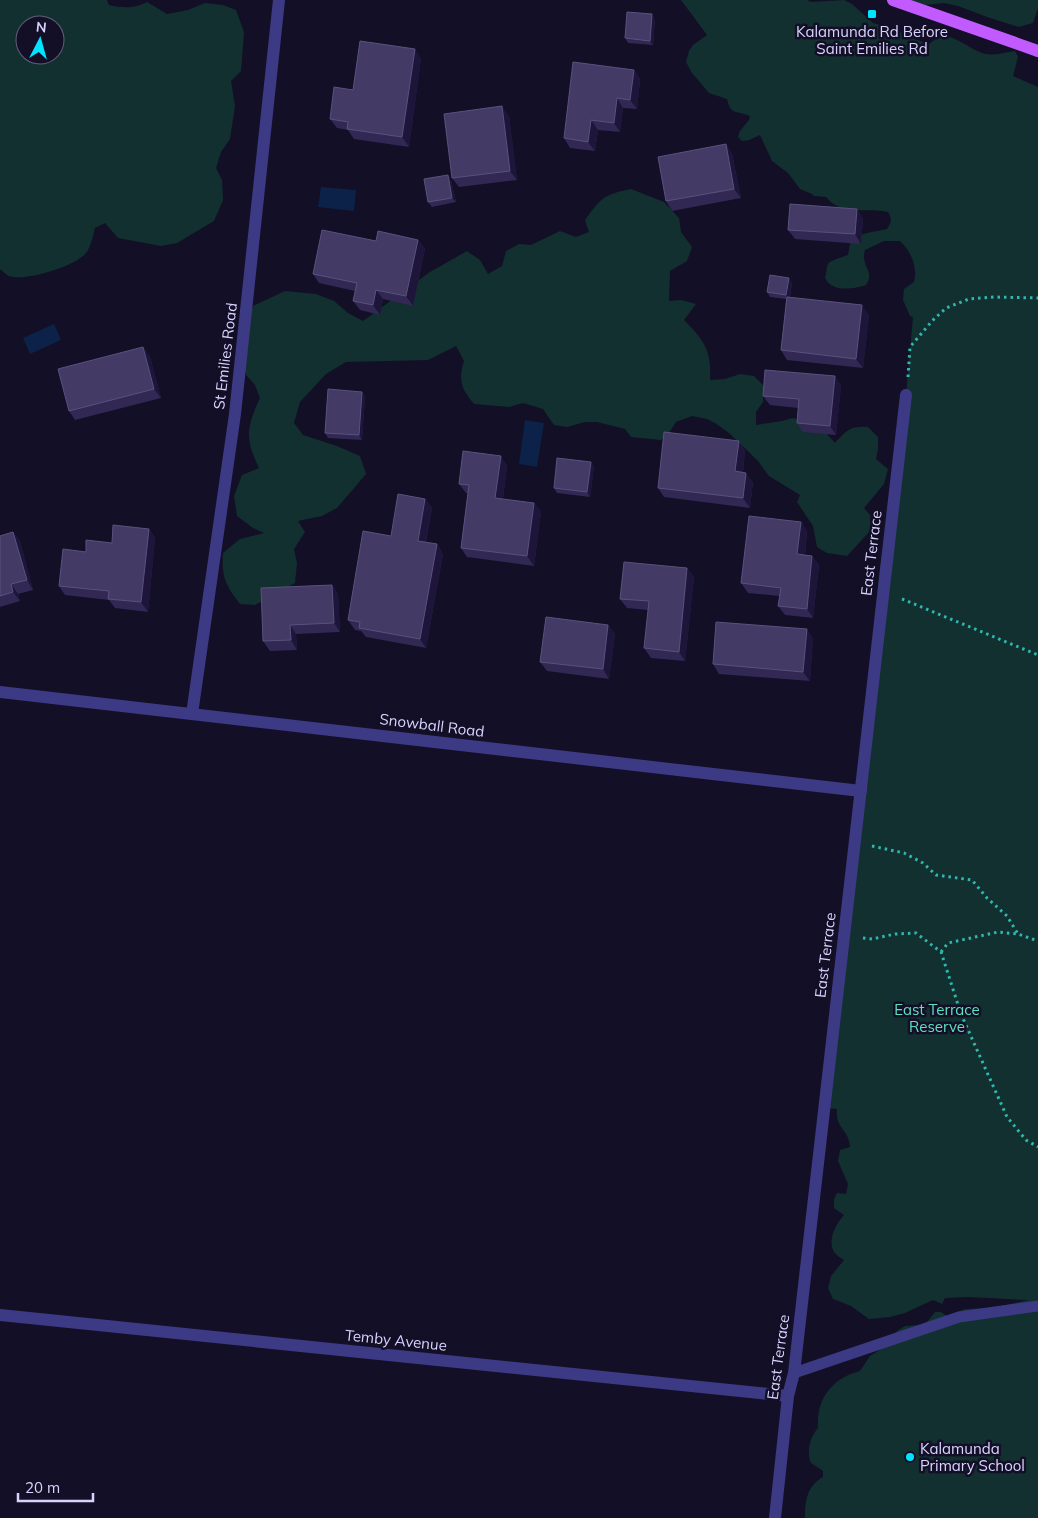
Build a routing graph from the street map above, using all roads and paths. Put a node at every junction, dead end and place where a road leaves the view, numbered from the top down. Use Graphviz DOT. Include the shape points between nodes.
graph roads {
  1 [pos="279,0"];
  2 [pos="893,0"];
  3 [pos="1038,51"];
  4 [pos="1038,298"];
  5 [pos="906,395"];
  6 [pos="883,591"];
  7 [pos="1038,655"];
  8 [pos="0,692"];
  9 [pos="192,714"];
  10 [pos="861,791"];
  11 [pos="854,842"];
  12 [pos="1018,934"];
  13 [pos="844,936"];
  14 [pos="1038,941"];
  15 [pos="941,952"];
  16 [pos="1038,1147"];
  17 [pos="1038,1306"];
  18 [pos="0,1315"];
  19 [pos="794,1373"];
  20 [pos="788,1396"];
  21 [pos="775,1518"];
  1 -- 9 [label="street, St Emilies Road" via="235,414"];
  2 -- 3 [label="main road"];
  4 -- 5 [label="path" via="969,299 946,308 910,347"];
  5 -- 6 [label="street, East Terrace"];
  6 -- 7 [label="path"];
  6 -- 10 [label="street, East Terrace"];
  8 -- 9 [label="street, Snowball Road"];
  9 -- 10 [label="street, Snowball Road"];
  10 -- 11 [label="street, East Terrace"];
  11 -- 12 [label="path" via="904,853 923,863 936,875 972,880 1006,916"];
  11 -- 13 [label="street, East Terrace"];
  12 -- 14 [label="path"];
  12 -- 15 [label="path" via="998,932 956,941 948,943"];
  13 -- 15 [label="path" via="872,939 916,933"];
  13 -- 19 [label="street, East Terrace"];
  15 -- 16 [label="path" via="961,1014 1007,1117 1026,1140"];
  17 -- 19 [label="lane" via="959,1317"];
  18 -- 20 [label="street, Temby Avenue"];
  19 -- 20 [label="street, East Terrace"];
  20 -- 21 [label="street, East Terrace"];
}
